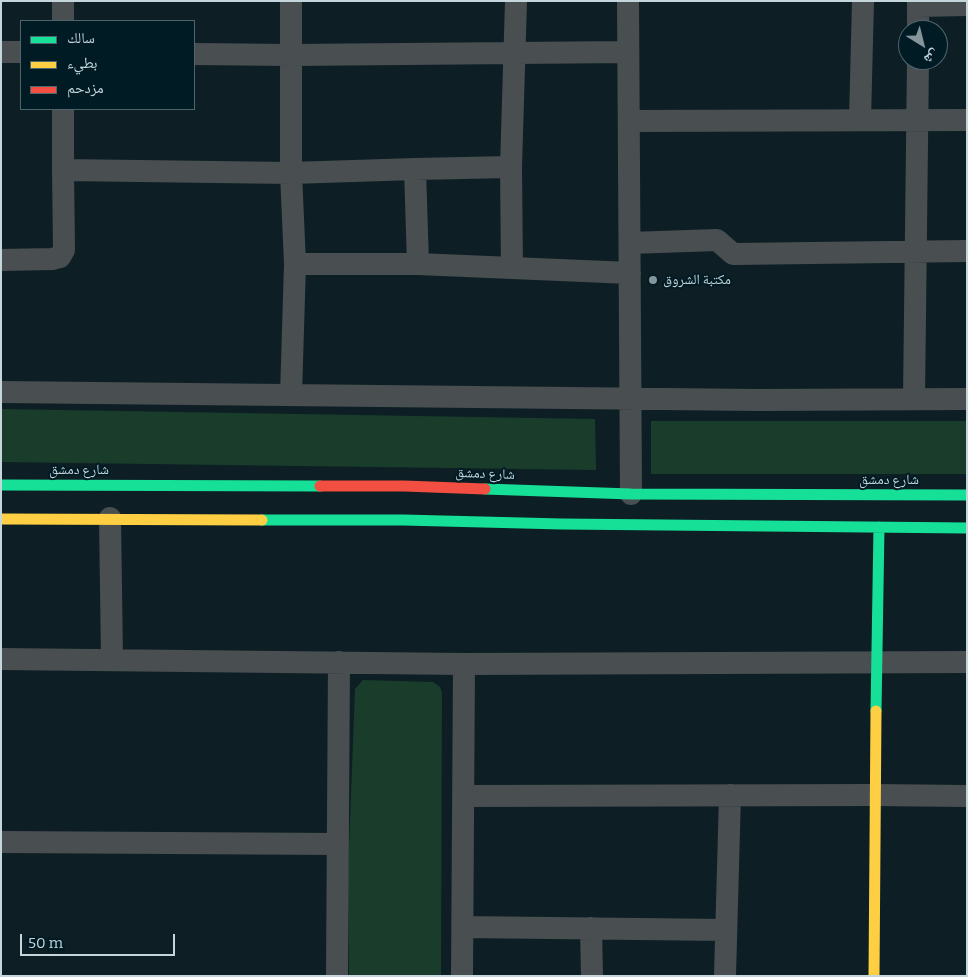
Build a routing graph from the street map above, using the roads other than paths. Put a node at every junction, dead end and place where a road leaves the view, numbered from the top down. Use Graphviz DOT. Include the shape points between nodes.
graph roads {
  1 [pos="63,1"];
  2 [pos="291,1"];
  3 [pos="516,1"];
  4 [pos="628,1"];
  5 [pos="863,1"];
  6 [pos="918,4"];
  7 [pos="967,5"];
  8 [pos="63,20"];
  9 [pos="918,20"];
  10 [pos="1,52"];
  11 [pos="20,52"];
  12 [pos="628,52"];
  13 [pos="515,53"];
  14 [pos="195,54"];
  15 [pos="291,55"];
  16 [pos="918,70"];
  17 [pos="63,110"];
  18 [pos="860,120"];
  19 [pos="917,120"];
  20 [pos="967,120"];
  21 [pos="629,121"];
  22 [pos="511,167"];
  23 [pos="415,169"];
  24 [pos="63,170"];
  25 [pos="291,173"];
  26 [pos="630,243"];
  27 [pos="915,251"];
  28 [pos="967,251"];
  29 [pos="1,260"];
  30 [pos="295,264"];
  31 [pos="418,264"];
  32 [pos="512,268"];
  33 [pos="630,273"];
  34 [pos="1,392"];
  35 [pos="291,395"];
  36 [pos="631,398"];
  37 [pos="914,400"];
  38 [pos="967,400"];
  39 [pos="1,485"];
  40 [pos="631,494"];
  41 [pos="967,495"];
  42 [pos="110,518"];
  43 [pos="1,519"];
  44 [pos="879,527"];
  45 [pos="967,528"];
  46 [pos="1,659"];
  47 [pos="112,660"];
  48 [pos="340,662"];
  49 [pos="878,662"];
  50 [pos="967,662"];
  51 [pos="464,664"];
  52 [pos="730,795"];
  53 [pos="874,795"];
  54 [pos="463,796"];
  55 [pos="967,796"];
  56 [pos="1,842"];
  57 [pos="338,844"];
  58 [pos="463,927"];
  59 [pos="591,928"];
  60 [pos="726,930"];
  61 [pos="337,976"];
  62 [pos="462,976"];
  63 [pos="592,976"];
  64 [pos="725,976"];
  65 [pos="874,976"];
  1 -- 8 [label="street"];
  2 -- 15 [label="street"];
  3 -- 13 [label="street"];
  4 -- 12 [label="street"];
  5 -- 18 [label="street"];
  6 -- 7 [label="street"];
  6 -- 9 [label="street"];
  10 -- 11 [label="street"];
  12 -- 13 [label="street"];
  12 -- 21 [label="street"];
  13 -- 15 [label="street"];
  13 -- 22 [label="street"];
  14 -- 15 [label="street"];
  15 -- 25 [label="street"];
  16 -- 19 [label="street"];
  17 -- 24 [label="street"];
  18 -- 19 [label="street"];
  18 -- 21 [label="street"];
  19 -- 20 [label="street"];
  19 -- 27 [label="street"];
  21 -- 26 [label="street"];
  22 -- 23 [label="street"];
  22 -- 32 [label="street"];
  23 -- 25 [label="street"];
  23 -- 31 [label="street"];
  24 -- 25 [label="street"];
  24 -- 29 [label="street" via="64,250 60,257"];
  25 -- 30 [label="street"];
  26 -- 27 [label="street" via="717,240 733,254"];
  26 -- 33 [label="street"];
  27 -- 28 [label="street"];
  27 -- 37 [label="street"];
  30 -- 31 [label="street"];
  30 -- 35 [label="street"];
  31 -- 32 [label="street"];
  32 -- 33 [label="street"];
  33 -- 36 [label="street"];
  34 -- 35 [label="street"];
  35 -- 36 [label="street"];
  36 -- 37 [label="street"];
  36 -- 40 [label="street"];
  37 -- 38 [label="street"];
  39 -- 40 [label="main road, شارع دمشق"];
  40 -- 41 [label="main road, شارع دمشق"];
  42 -- 43 [label="main road"];
  42 -- 44 [label="main road" via="404,516"];
  42 -- 47 [label="street"];
  44 -- 45 [label="main road"];
  44 -- 49 [label="main road"];
  46 -- 47 [label="street"];
  47 -- 48 [label="street"];
  48 -- 51 [label="street"];
  48 -- 57 [label="street"];
  49 -- 50 [label="street"];
  49 -- 51 [label="street"];
  49 -- 53 [label="main road"];
  51 -- 54 [label="street"];
  52 -- 53 [label="street"];
  52 -- 54 [label="street"];
  52 -- 60 [label="street"];
  53 -- 55 [label="street"];
  53 -- 65 [label="main road"];
  54 -- 58 [label="street"];
  56 -- 57 [label="street"];
  57 -- 61 [label="street"];
  58 -- 59 [label="street"];
  58 -- 62 [label="street"];
  59 -- 60 [label="street"];
  59 -- 63 [label="street"];
  60 -- 64 [label="street"];
}
